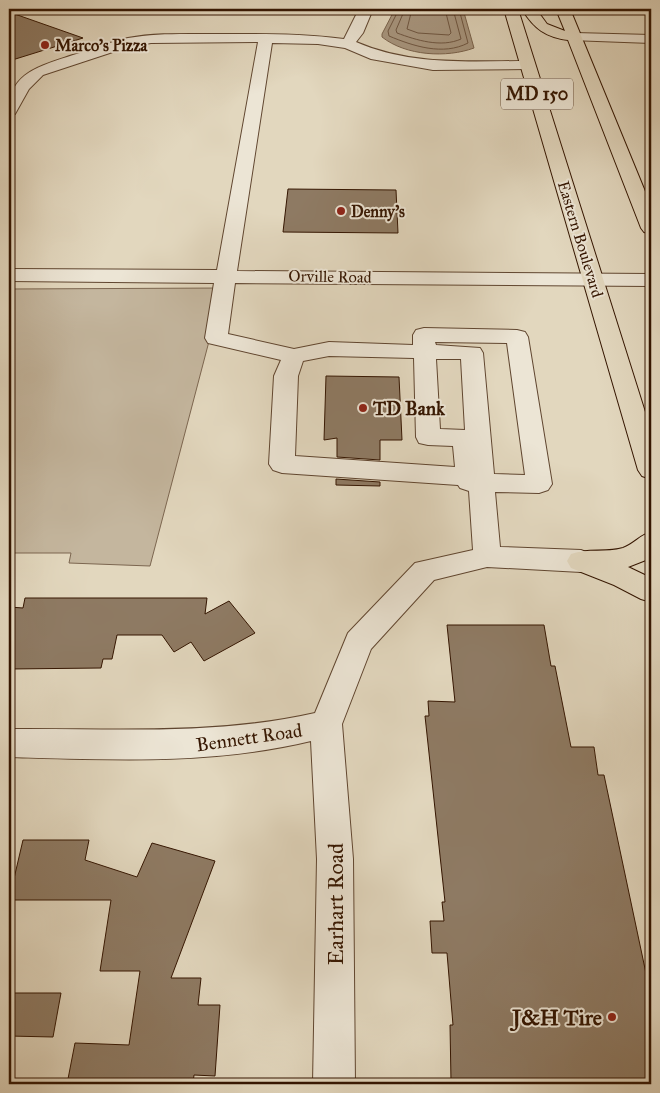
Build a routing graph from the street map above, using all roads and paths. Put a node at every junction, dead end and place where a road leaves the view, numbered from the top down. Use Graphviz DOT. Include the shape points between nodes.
graph roads {
  1 [pos="366,9"];
  2 [pos="511,9"];
  3 [pos="529,9"];
  4 [pos="563,9"];
  5 [pos="266,38"];
  6 [pos="575,38"];
  7 [pos="651,38"];
  8 [pos="348,44"];
  9 [pos="528,65"];
  10 [pos="9,111"];
  11 [pos="651,228"];
  12 [pos="9,275"];
  13 [pos="227,275"];
  14 [pos="594,279"];
  15 [pos="651,280"];
  16 [pos="424,352"];
  17 [pos="294,356"];
  18 [pos="651,470"];
  19 [pos="481,478"];
  20 [pos="651,542"];
  21 [pos="487,557"];
  22 [pos="581,561"];
  23 [pos="651,591"];
  24 [pos="326,724"];
  25 [pos="9,743"];
  26 [pos="334,1084"];
  1 -- 8 [label="street"];
  2 -- 9 [label="main road, Eastern Boulevard / MD 150"];
  3 -- 6 [label="main road" via="543,28"];
  4 -- 6 [label="main road, MD 150"];
  5 -- 8 [label="street"];
  5 -- 10 [label="street" via="151,38 126,42 38,72 23,87"];
  5 -- 13 [label="street"];
  6 -- 7 [label="street"];
  6 -- 11 [label="main road, MD 150"];
  8 -- 9 [label="street" via="376,56 432,66"];
  9 -- 14 [label="main road, Eastern Boulevard / MD 150"];
  12 -- 13 [label="street, Orville Road"];
  13 -- 14 [label="street, Orville Road"];
  13 -- 17 [label="street" via="216,338"];
  14 -- 15 [label="street, Orville Road"];
  14 -- 18 [label="main road, Eastern Boulevard / MD 150"];
  16 -- 16 [label="street" via="428,437 465,438 469,482 539,484 517,338 424,335"];
  16 -- 17 [label="street" via="328,349"];
  16 -- 19 [label="street" via="472,353"];
  17 -- 19 [label="street" via="286,376 282,464"];
  19 -- 21 [label="street"];
  20 -- 22 [label="main road" via="646,548 615,561"];
  21 -- 22 [label="street, Bennett Road"];
  21 -- 24 [label="street, Bennett Road" via="425,571 359,642"];
  22 -- 23 [label="main road"];
  24 -- 25 [label="street, Bennett Road" via="240,742 184,745"];
  24 -- 26 [label="street, Earhart Road" via="337,872"];
}
